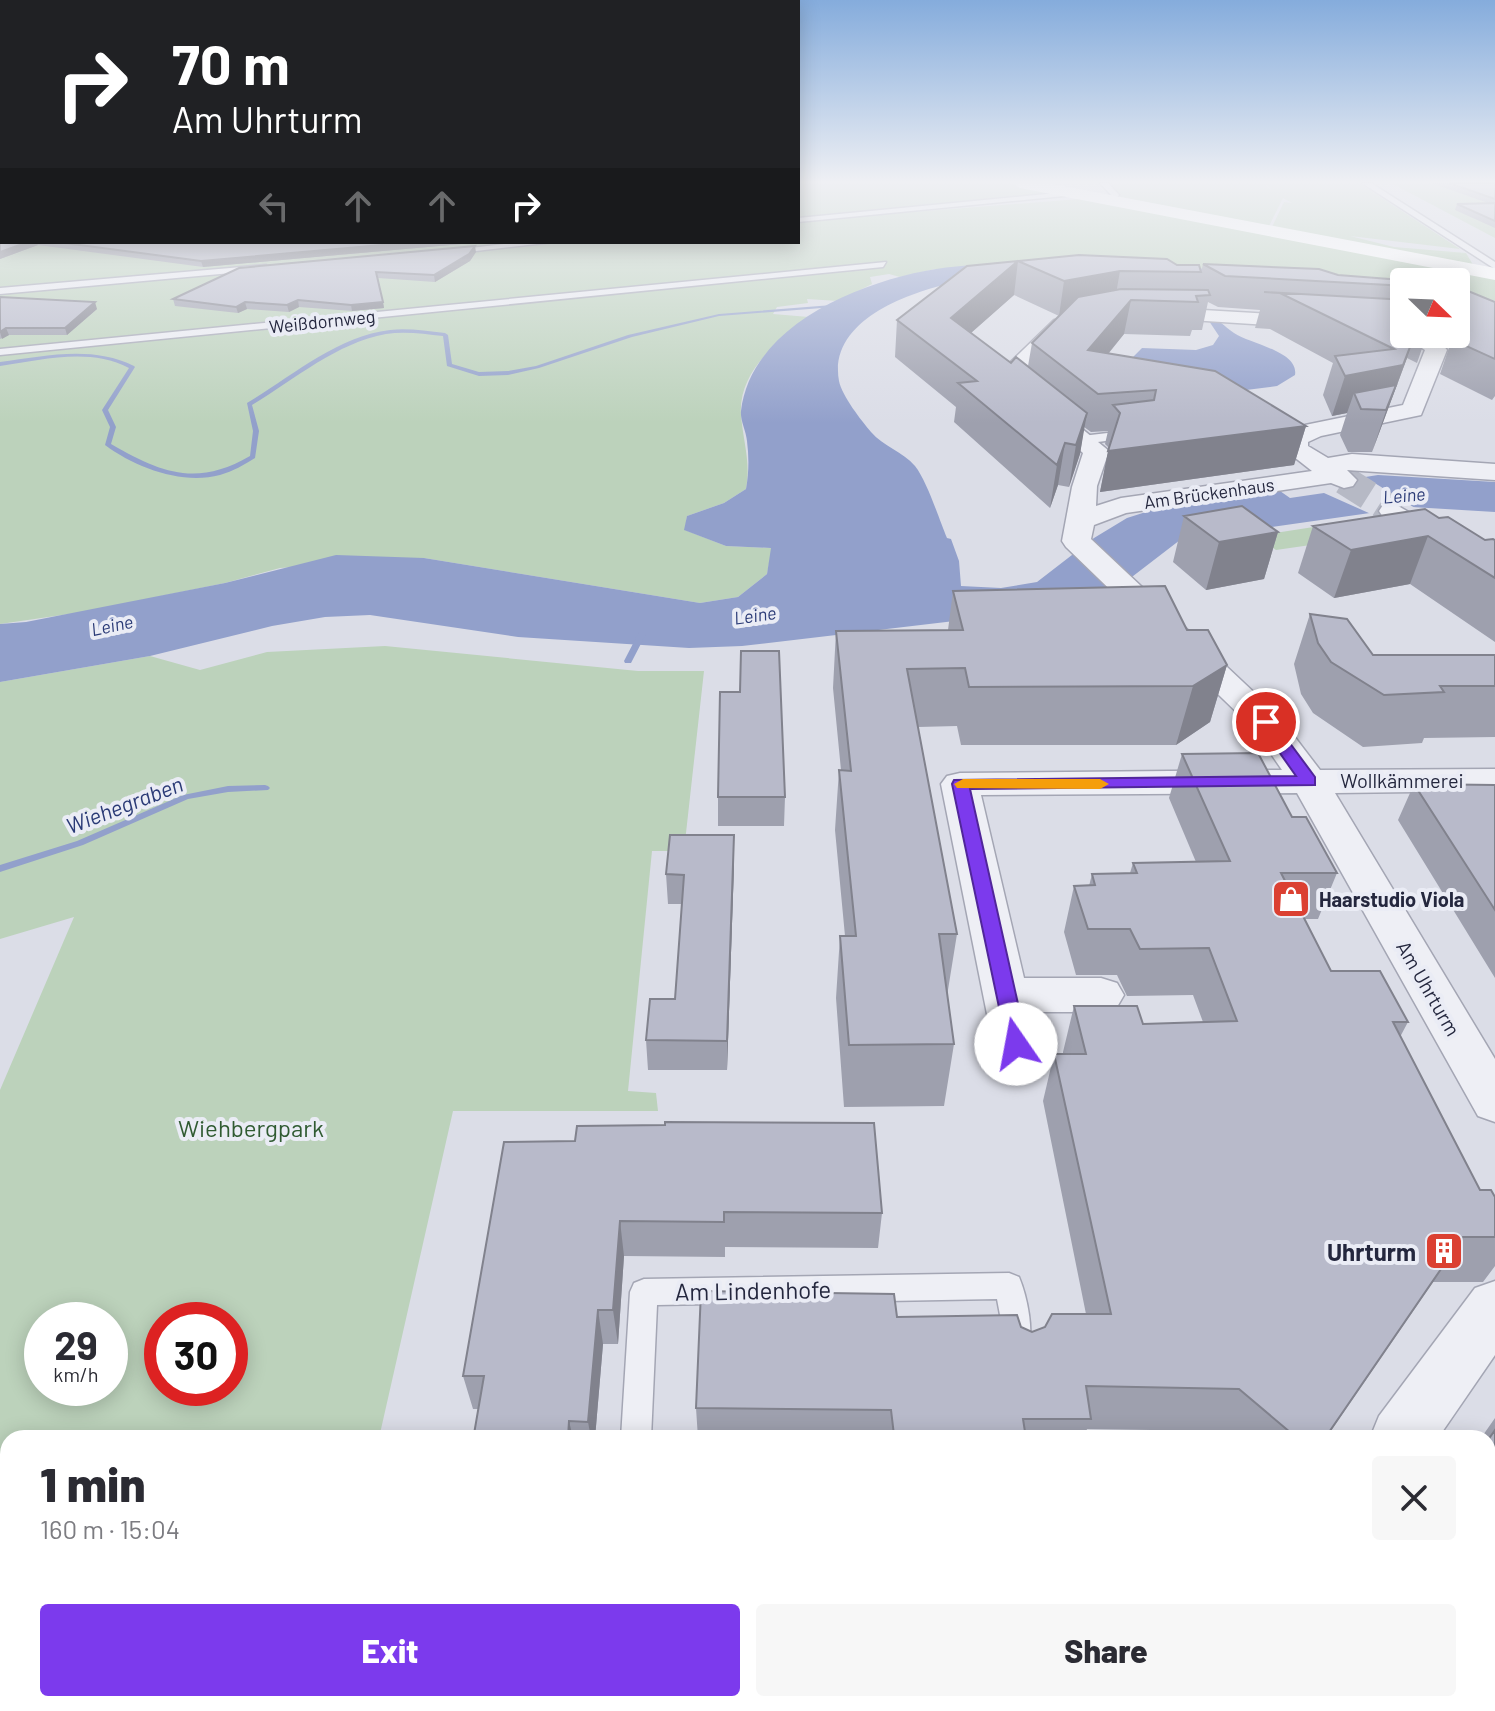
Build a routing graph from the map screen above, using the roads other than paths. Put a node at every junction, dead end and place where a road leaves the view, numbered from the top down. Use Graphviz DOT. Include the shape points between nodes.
graph roads {
  1 [pos="1441,263"];
  2 [pos="883,264"];
  3 [pos="274,266"];
  4 [pos="1495,274"];
  5 [pos="0,291"];
  6 [pos="1126,312"];
  7 [pos="1100,316"];
  8 [pos="1390,328"];
  9 [pos="1434,348"];
  10 [pos="0,352"];
  11 [pos="1141,433"];
  12 [pos="1082,440"];
  13 [pos="1495,472"];
  14 [pos="1334,474"];
  15 [pos="1393,511"];
  16 [pos="1080,530"];
  17 [pos="1495,575"];
  18 [pos="1495,780"];
  19 [pos="1309,781"];
  20 [pos="1005,995"];
  21 [pos="1101,995"];
  22 [pos="1016,1044"];
  23 [pos="1495,1102"];
  24 [pos="1495,1307"];
  25 [pos="1020,1358"];
  26 [pos="636,1430"];
  27 [pos="1407,1430"];
  1 -- 4 [label="street"];
  2 -- 10 [label="lane, Weißdornweg"];
  3 -- 5 [label="lane"];
  6 -- 8 [label="street"];
  7 -- 12 [label="street" via="1061,324 1006,377"];
  9 -- 14 [label="street" via="1413,410 1314,430 1296,439 1296,449"];
  11 -- 12 [label="lane"];
  12 -- 16 [label="street" via="1096,451 1081,504"];
  13 -- 14 [label="street, Am Brückenhaus" via="1352,462"];
  14 -- 16 [label="street, Am Brückenhaus" via="1121,506"];
  15 -- 17 [label="street"];
  16 -- 19 [label="street, Am Uhrturm" via="1125,587 1266,722"];
  18 -- 19 [label="street, Wollkämmerei"];
  19 -- 20 [label="street" via="960,784"];
  19 -- 23 [label="street, Am Uhrturm"];
  20 -- 21 [label="street"];
  20 -- 22 [label="street"];
  24 -- 27 [label="street"];
  25 -- 26 [label="lane, Am Lindenhofe" via="1009,1286 644,1292"];
}
